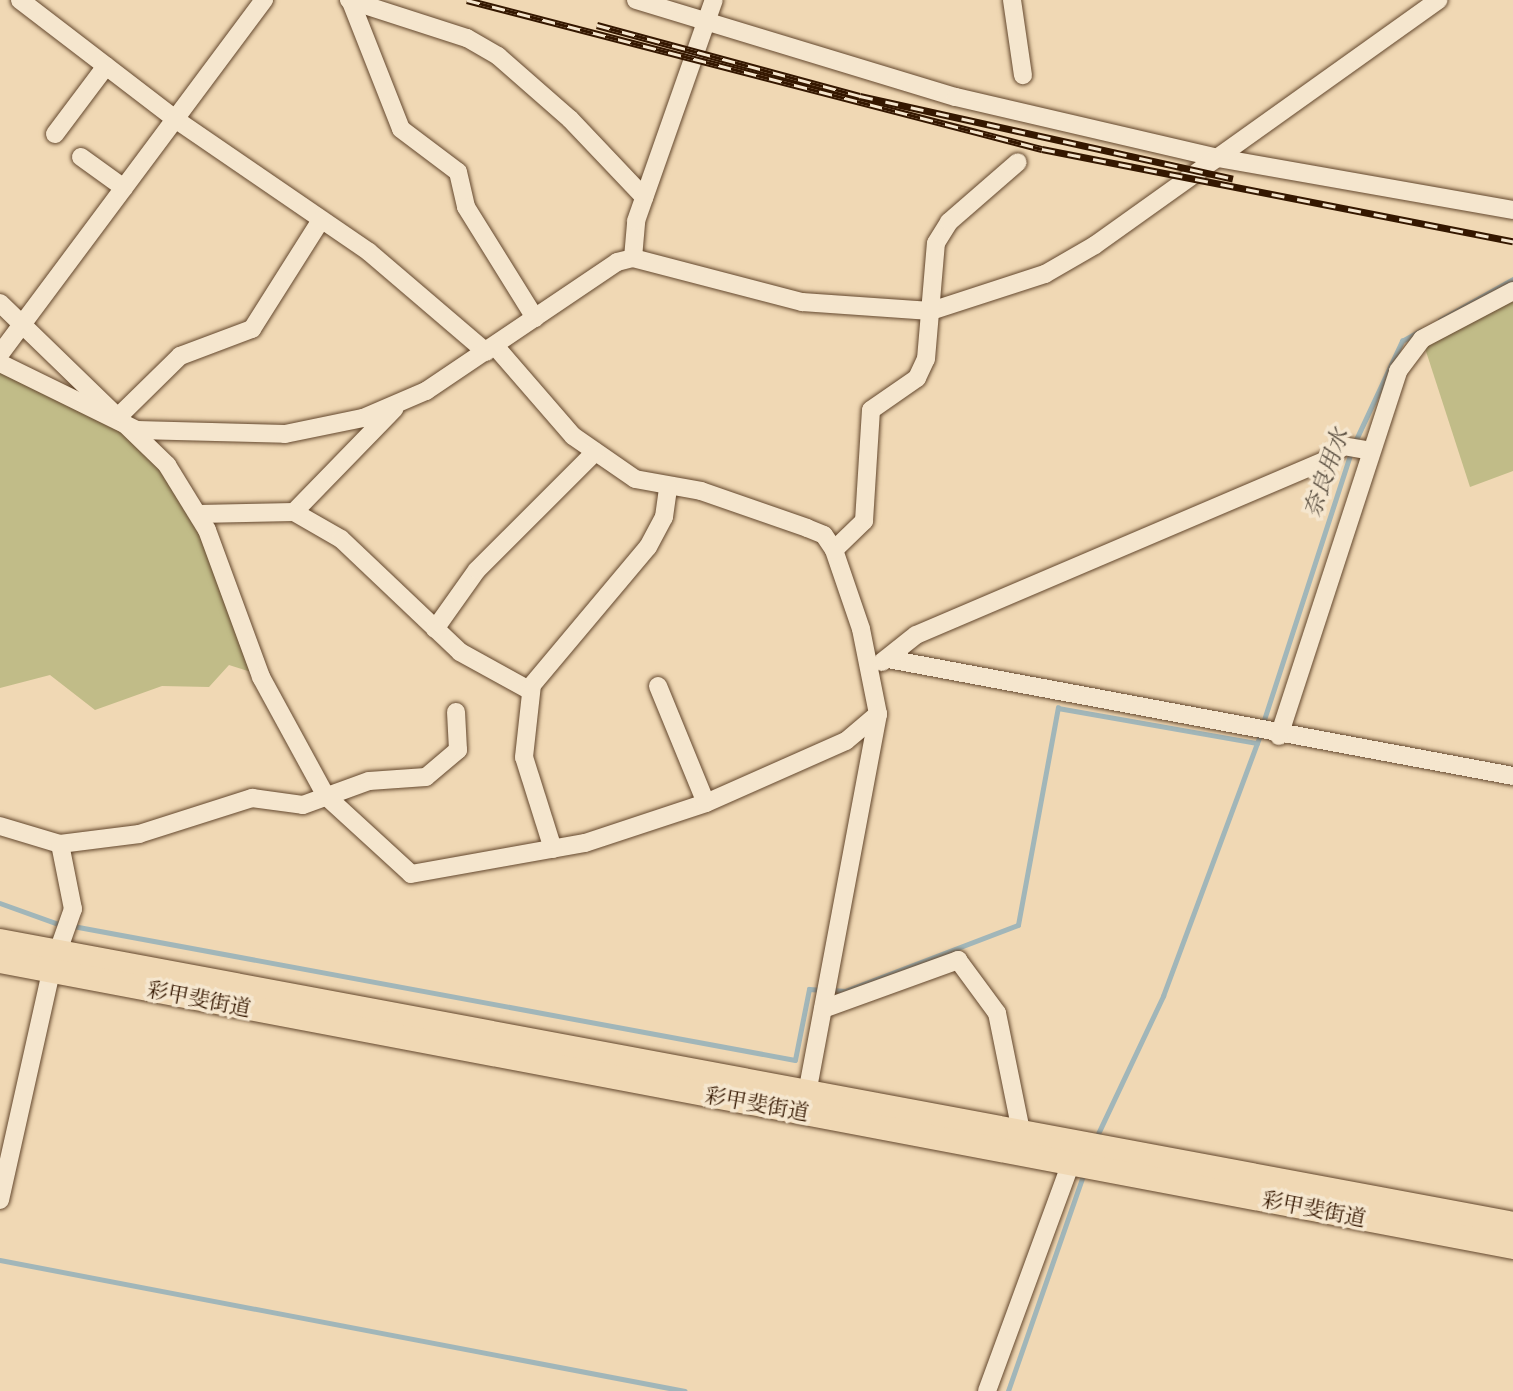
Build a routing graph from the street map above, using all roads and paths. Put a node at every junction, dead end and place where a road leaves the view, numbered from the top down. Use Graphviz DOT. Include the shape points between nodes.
graph roads {
  1 [pos="20,0"];
  2 [pos="264,0"];
  3 [pos="636,0"];
  4 [pos="714,0"];
  5 [pos="1012,0"];
  6 [pos="1439,0"];
  7 [pos="350,1"];
  8 [pos="706,20"];
  9 [pos="106,66"];
  10 [pos="1023,75"];
  11 [pos="175,119"];
  12 [pos="55,134"];
  13 [pos="81,158"];
  14 [pos="1218,158"];
  15 [pos="1018,162"];
  16 [pos="124,188"];
  17 [pos="644,197"];
  18 [pos="1513,210"];
  19 [pos="321,220"];
  20 [pos="633,258"];
  21 [pos="1513,291"];
  22 [pos="0,303"];
  23 [pos="931,311"];
  24 [pos="535,318"];
  25 [pos="25,322"];
  26 [pos="491,349"];
  27 [pos="0,354"];
  28 [pos="0,363"];
  29 [pos="399,404"];
  30 [pos="121,414"];
  31 [pos="137,429"];
  32 [pos="1358,448"];
  33 [pos="594,452"];
  34 [pos="668,488"];
  35 [pos="294,512"];
  36 [pos="198,514"];
  37 [pos="834,550"];
  38 [pos="435,629"];
  39 [pos="888,659"];
  40 [pos="870,668"];
  41 [pos="658,686"];
  42 [pos="531,691"];
  43 [pos="456,712"];
  44 [pos="878,714"];
  45 [pos="1279,736"];
  46 [pos="1513,776"];
  47 [pos="326,796"];
  48 [pos="706,803"];
  49 [pos="0,826"];
  50 [pos="60,844"];
  51 [pos="553,849"];
  52 [pos="0,941"];
  53 [pos="0,961"];
  54 [pos="57,962"];
  55 [pos="824,1005"];
  56 [pos="805,1102"];
  57 [pos="1021,1131"];
  58 [pos="1086,1157"];
  59 [pos="0,1200"];
  60 [pos="1513,1223"];
  61 [pos="1513,1247"];
  62 [pos="987,1391"];
  1 -- 9 [label="street"];
  2 -- 11 [label="street"];
  3 -- 8 [label="street"];
  4 -- 8 [label="street"];
  5 -- 10 [label="street"];
  6 -- 14 [label="street"];
  7 -- 17 [label="street" via="427,23 498,56 570,119"];
  7 -- 24 [label="street" via="401,129 458,173 467,207"];
  8 -- 14 [label="street" via="852,70"];
  8 -- 17 [label="street"];
  9 -- 11 [label="street"];
  9 -- 12 [label="street"];
  11 -- 16 [label="street"];
  11 -- 19 [label="street"];
  13 -- 16 [label="street"];
  14 -- 18 [label="street"];
  14 -- 23 [label="street" via="1045,274"];
  15 -- 23 [label="street" via="949,222 936,243"];
  16 -- 25 [label="street"];
  17 -- 20 [label="street"];
  19 -- 26 [label="street" via="369,252"];
  19 -- 30 [label="street" via="252,329 180,355"];
  20 -- 23 [label="street" via="802,302"];
  20 -- 24 [label="street" via="617,262"];
  21 -- 32 [label="street" via="1422,339 1398,371"];
  22 -- 25 [label="street"];
  23 -- 37 [label="street" via="933,331 917,378 871,410 864,521"];
  24 -- 26 [label="street"];
  25 -- 27 [label="street"];
  25 -- 30 [label="street"];
  26 -- 29 [label="street"];
  26 -- 33 [label="street" via="573,436"];
  28 -- 31 [label="street"];
  29 -- 31 [label="street" via="285,434"];
  29 -- 35 [label="street"];
  30 -- 31 [label="street"];
  31 -- 36 [label="street"];
  32 -- 39 [label="street" via="916,635"];
  32 -- 45 [label="street"];
  33 -- 34 [label="street" via="635,479"];
  33 -- 38 [label="street" via="477,570"];
  34 -- 37 [label="street" via="701,491 807,528 824,535"];
  34 -- 42 [label="street" via="664,517 648,547"];
  35 -- 36 [label="street"];
  35 -- 38 [label="street" via="341,539"];
  36 -- 47 [label="street" via="261,677"];
  37 -- 40 [label="street"];
  38 -- 42 [label="street" via="460,652"];
  39 -- 40 [label="street"];
  39 -- 45 [label="street"];
  40 -- 44 [label="street"];
  41 -- 48 [label="street"];
  42 -- 51 [label="street" via="524,757"];
  43 -- 47 [label="street" via="458,750 426,777 369,781"];
  44 -- 48 [label="street" via="846,741"];
  44 -- 55 [label="street"];
  45 -- 46 [label="street"];
  47 -- 50 [label="street" via="303,805 252,798 139,834"];
  47 -- 51 [label="street" via="411,874"];
  48 -- 51 [label="street"];
  49 -- 50 [label="street"];
  50 -- 54 [label="street" via="72,909"];
  52 -- 54 [label="highway, 彩甲斐街道"];
  53 -- 54 [label="highway, 彩甲斐街道"];
  54 -- 56 [label="highway, 彩甲斐街道"];
  54 -- 59 [label="street"];
  55 -- 56 [label="street"];
  55 -- 57 [label="street" via="958,960 997,1013"];
  56 -- 57 [label="highway, 彩甲斐街道"];
  56 -- 58 [label="highway, 彩甲斐街道"];
  57 -- 58 [label="highway, 彩甲斐街道"];
  58 -- 60 [label="highway, 彩甲斐街道"];
  58 -- 61 [label="highway, 彩甲斐街道"];
  58 -- 62 [label="street"];
}
